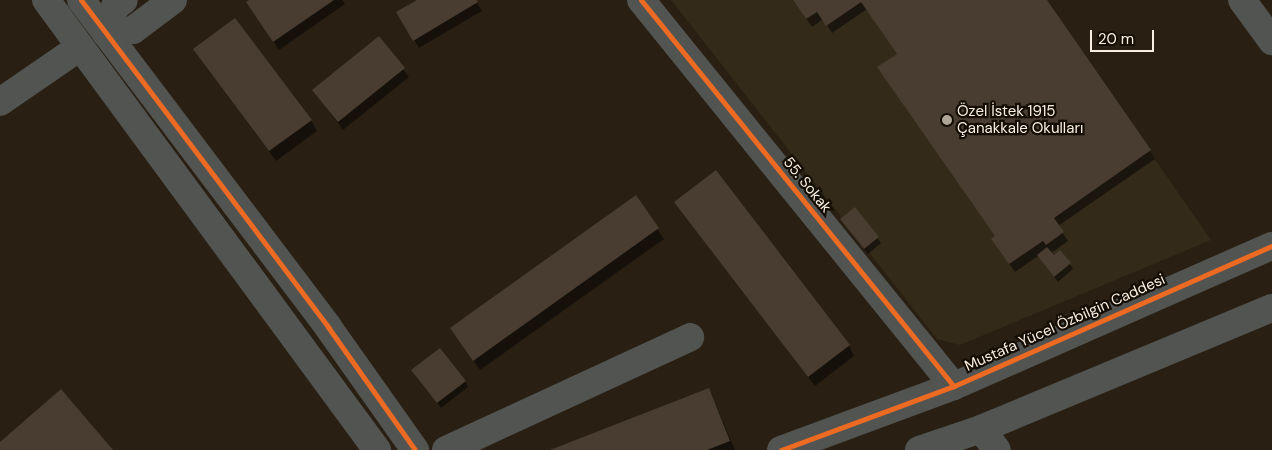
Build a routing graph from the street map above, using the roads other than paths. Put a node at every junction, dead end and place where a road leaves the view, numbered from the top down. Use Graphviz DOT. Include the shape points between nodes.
graph roads {
  1 [pos="46,0"];
  2 [pos="81,0"];
  3 [pos="124,0"];
  4 [pos="173,0"];
  5 [pos="641,0"];
  6 [pos="1242,0"];
  7 [pos="106,33"];
  8 [pos="1272,41"];
  9 [pos="80,47"];
  10 [pos="0,102"];
  11 [pos="1272,246"];
  12 [pos="1272,308"];
  13 [pos="690,337"];
  14 [pos="954,386"];
  15 [pos="989,440"];
  16 [pos="377,450"];
  17 [pos="415,450"];
  18 [pos="446,450"];
  19 [pos="781,450"];
  20 [pos="919,450"];
  1 -- 9 [label="street"];
  2 -- 7 [label="street"];
  3 -- 7 [label="street" via="115,6"];
  4 -- 7 [label="street" via="133,30"];
  5 -- 14 [label="street, 55. Sokak"];
  6 -- 8 [label="street"];
  7 -- 17 [label="street" via="328,327"];
  9 -- 10 [label="street"];
  9 -- 16 [label="street"];
  11 -- 14 [label="street, Mustafa Yücel Özbilgin Caddesi"];
  12 -- 15 [label="street"];
  13 -- 18 [label="street"];
  14 -- 19 [label="street, Mustafa Yücel Özbilgin Caddesi"];
  15 -- 20 [label="street"];
}
